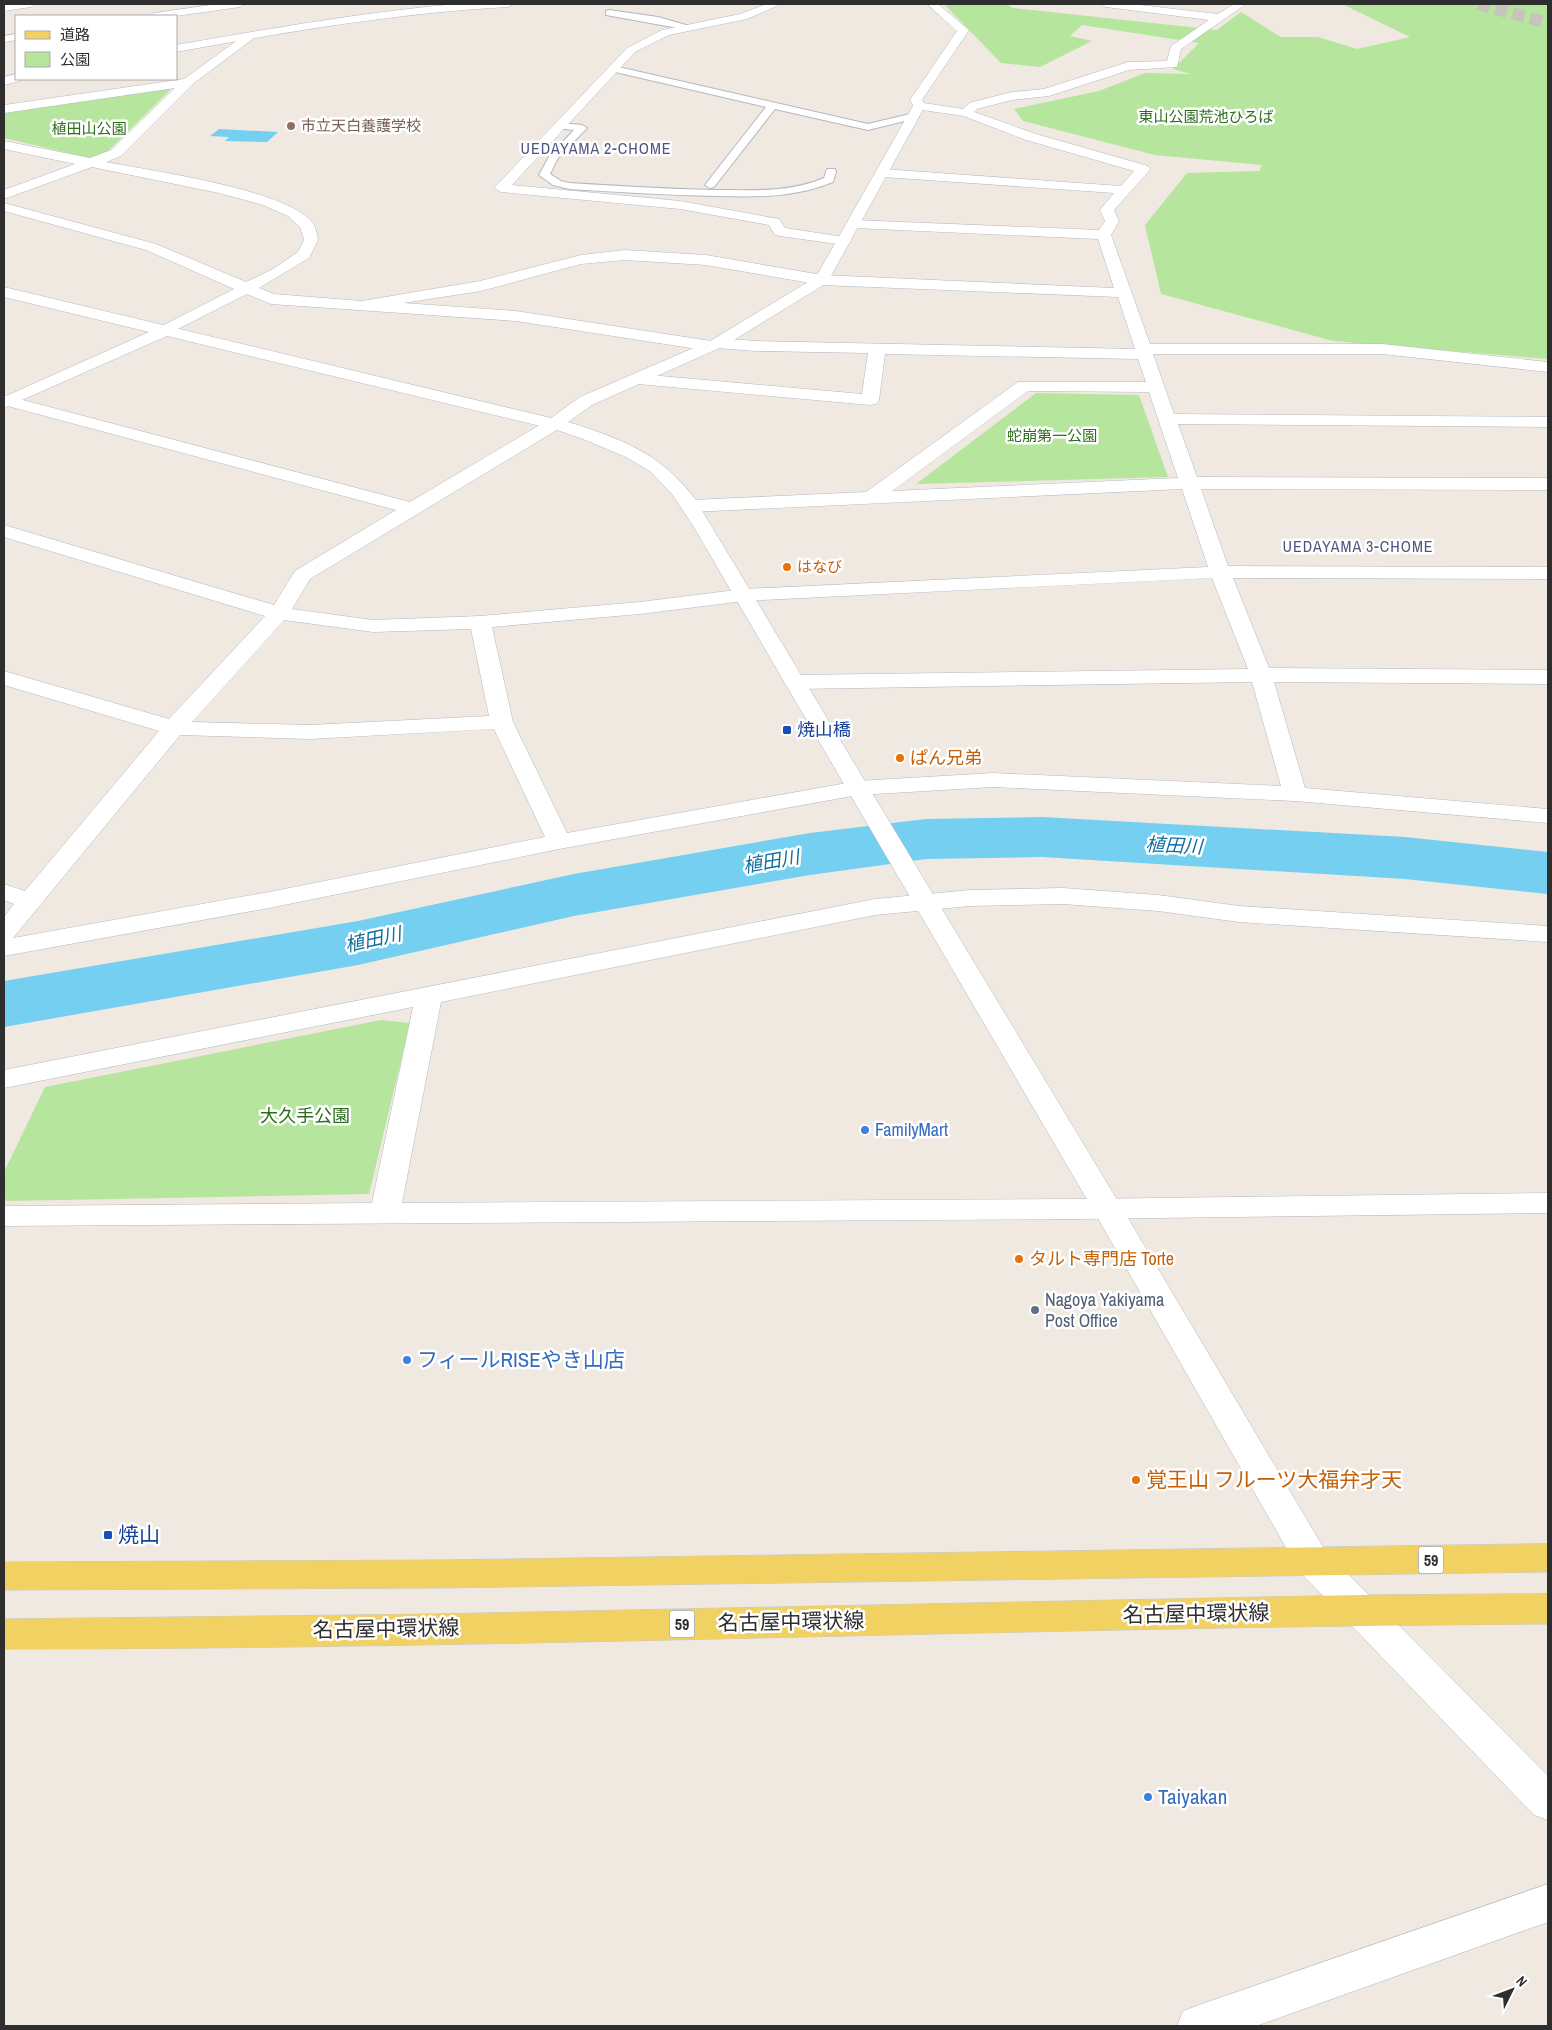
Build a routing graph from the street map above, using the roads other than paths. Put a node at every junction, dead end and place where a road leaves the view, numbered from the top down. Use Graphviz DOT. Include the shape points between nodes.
graph roads {
  1 [pos="31,4"];
  2 [pos="240,4"];
  3 [pos="508,4"];
  4 [pos="776,4"];
  5 [pos="932,4"];
  6 [pos="1106,4"];
  7 [pos="1241,4"];
  8 [pos="204,6"];
  9 [pos="4,8"];
  10 [pos="609,13"];
  11 [pos="159,15"];
  12 [pos="224,17"];
  13 [pos="1220,18"];
  14 [pos="239,26"];
  15 [pos="689,27"];
  16 [pos="253,35"];
  17 [pos="178,49"];
  18 [pos="614,68"];
  19 [pos="188,82"];
  20 [pos="774,102"];
  21 [pos="4,109"];
  22 [pos="917,111"];
  23 [pos="966,113"];
  24 [pos="560,126"];
  25 [pos="4,145"];
  26 [pos="94,163"];
  27 [pos="831,171"];
  28 [pos="883,173"];
  29 [pos="710,185"];
  30 [pos="1125,190"];
  31 [pos="4,195"];
  32 [pos="4,207"];
  33 [pos="854,224"];
  34 [pos="1104,235"];
  35 [pos="844,241"];
  36 [pos="822,280"];
  37 [pos="245,288"];
  38 [pos="4,292"];
  39 [pos="1124,293"];
  40 [pos="363,305"];
  41 [pos="164,331"];
  42 [pos="714,344"];
  43 [pos="877,349"];
  44 [pos="1144,352"];
  45 [pos="1548,367"];
  46 [pos="638,379"];
  47 [pos="1157,387"];
  48 [pos="5,402"];
  49 [pos="1168,419"];
  50 [pos="1548,422"];
  51 [pos="554,424"];
  52 [pos="1190,483"];
  53 [pos="1548,484"];
  54 [pos="873,496"];
  55 [pos="691,506"];
  56 [pos="413,509"];
  57 [pos="4,531"];
  58 [pos="1220,572"];
  59 [pos="1548,573"];
  60 [pos="744,595"];
  61 [pos="279,613"];
  62 [pos="480,622"];
  63 [pos="1261,675"];
  64 [pos="1548,677"];
  65 [pos="5,680"];
  66 [pos="795,682"];
  67 [pos="502,722"];
  68 [pos="174,728"];
  69 [pos="861,793"];
  70 [pos="1295,794"];
  71 [pos="1548,816"];
  72 [pos="559,842"];
  73 [pos="4,892"];
  74 [pos="925,900"];
  75 [pos="30,901"];
  76 [pos="4,933"];
  77 [pos="1548,934"];
  78 [pos="4,948"];
  79 [pos="429,996"];
  80 [pos="6,1085"];
  81 [pos="1548,1202"];
  82 [pos="1108,1208"];
  83 [pos="385,1214"];
  84 [pos="4,1216"];
  85 [pos="1548,1558"];
  86 [pos="1313,1562"];
  87 [pos="4,1576"];
  88 [pos="1548,1609"];
  89 [pos="1360,1610"];
  90 [pos="4,1634"];
  91 [pos="1548,1803"];
  92 [pos="1548,1903"];
  93 [pos="1199,2026"];
  1 -- 9 [label="street"];
  2 -- 8 [label="street"];
  3 -- 16 [label="street" via="403,13"];
  4 -- 15 [label="street" via="743,17"];
  5 -- 22 [label="street" via="963,30 916,100"];
  6 -- 13 [label="street"];
  7 -- 13 [label="street"];
  8 -- 11 [label="street"];
  8 -- 12 [label="street"];
  10 -- 15 [label="lane"];
  13 -- 23 [label="street" via="1175,48 1173,64 1128,66 1045,93 1012,96 973,106"];
  14 -- 16 [label="street"];
  15 -- 18 [label="street" via="666,32 631,50"];
  16 -- 17 [label="street"];
  16 -- 19 [label="street"];
  18 -- 20 [label="lane"];
  18 -- 24 [label="street"];
  19 -- 21 [label="street"];
  19 -- 26 [label="street" via="116,154"];
  20 -- 22 [label="lane" via="784,98 787,103 830,113 822,117 868,127"];
  20 -- 29 [label="lane"];
  22 -- 23 [label="street"];
  22 -- 28 [label="street"];
  23 -- 30 [label="street" via="1031,137 1143,170"];
  24 -- 27 [label="lane" via="582,128 554,157 544,175 569,186 778,194 816,186 829,180"];
  24 -- 35 [label="street" via="501,188 680,205 774,222 780,232"];
  25 -- 26 [label="street"];
  26 -- 31 [label="street"];
  26 -- 37 [label="street" via="221,189 293,212 307,225 311,240 304,255"];
  28 -- 30 [label="street"];
  28 -- 33 [label="street"];
  30 -- 34 [label="street" via="1107,210 1112,221"];
  32 -- 37 [label="street" via="151,247"];
  33 -- 34 [label="street"];
  33 -- 35 [label="street"];
  34 -- 39 [label="street"];
  35 -- 36 [label="street"];
  36 -- 39 [label="street"];
  36 -- 40 [label="street" via="706,260 626,255 581,260 481,286"];
  36 -- 42 [label="street"];
  37 -- 40 [label="street" via="271,299"];
  37 -- 41 [label="street"];
  38 -- 41 [label="street"];
  39 -- 44 [label="street"];
  40 -- 42 [label="street" via="516,316"];
  41 -- 48 [label="street"];
  41 -- 51 [label="street"];
  42 -- 43 [label="street"];
  42 -- 46 [label="street"];
  43 -- 44 [label="street"];
  43 -- 46 [label="street" via="870,400"];
  44 -- 45 [label="street" via="1382,349"];
  44 -- 47 [label="street"];
  46 -- 51 [label="street" via="586,401"];
  47 -- 49 [label="street"];
  47 -- 54 [label="street" via="1024,386"];
  48 -- 56 [label="street"];
  49 -- 50 [label="street"];
  49 -- 52 [label="street"];
  51 -- 55 [label="street" via="637,456 666,476"];
  51 -- 56 [label="street"];
  52 -- 53 [label="street"];
  52 -- 54 [label="street"];
  52 -- 58 [label="street"];
  54 -- 55 [label="street"];
  55 -- 60 [label="street"];
  56 -- 61 [label="street" via="302,575"];
  57 -- 61 [label="street"];
  58 -- 59 [label="street"];
  58 -- 60 [label="street"];
  58 -- 63 [label="street"];
  60 -- 62 [label="street"];
  60 -- 66 [label="street"];
  61 -- 62 [label="street" via="374,626"];
  61 -- 68 [label="street"];
  62 -- 67 [label="street"];
  63 -- 64 [label="street"];
  63 -- 66 [label="street"];
  63 -- 70 [label="street"];
  65 -- 68 [label="street"];
  66 -- 69 [label="street"];
  67 -- 68 [label="street" via="310,732"];
  67 -- 72 [label="street"];
  68 -- 75 [label="street"];
  69 -- 70 [label="street" via="993,780"];
  69 -- 72 [label="street"];
  69 -- 74 [label="street"];
  70 -- 71 [label="street"];
  72 -- 78 [label="street" via="269,900"];
  73 -- 75 [label="street"];
  74 -- 77 [label="street" via="1063,896 1158,903 1239,914"];
  74 -- 79 [label="street" via="875,907"];
  74 -- 82 [label="street"];
  75 -- 76 [label="street"];
  79 -- 80 [label="street"];
  79 -- 83 [label="street"];
  81 -- 82 [label="street"];
  82 -- 83 [label="street"];
  82 -- 86 [label="street"];
  83 -- 84 [label="street"];
  85 -- 86 [label="main road, 59"];
  86 -- 87 [label="main road, 59" via="429,1574"];
  86 -- 89 [label="street"];
  88 -- 89 [label="main road, 名古屋中環状線 / 59"];
  89 -- 90 [label="main road, 名古屋中環状線 / 59"];
  89 -- 91 [label="street"];
  92 -- 93 [label="street"];
}
